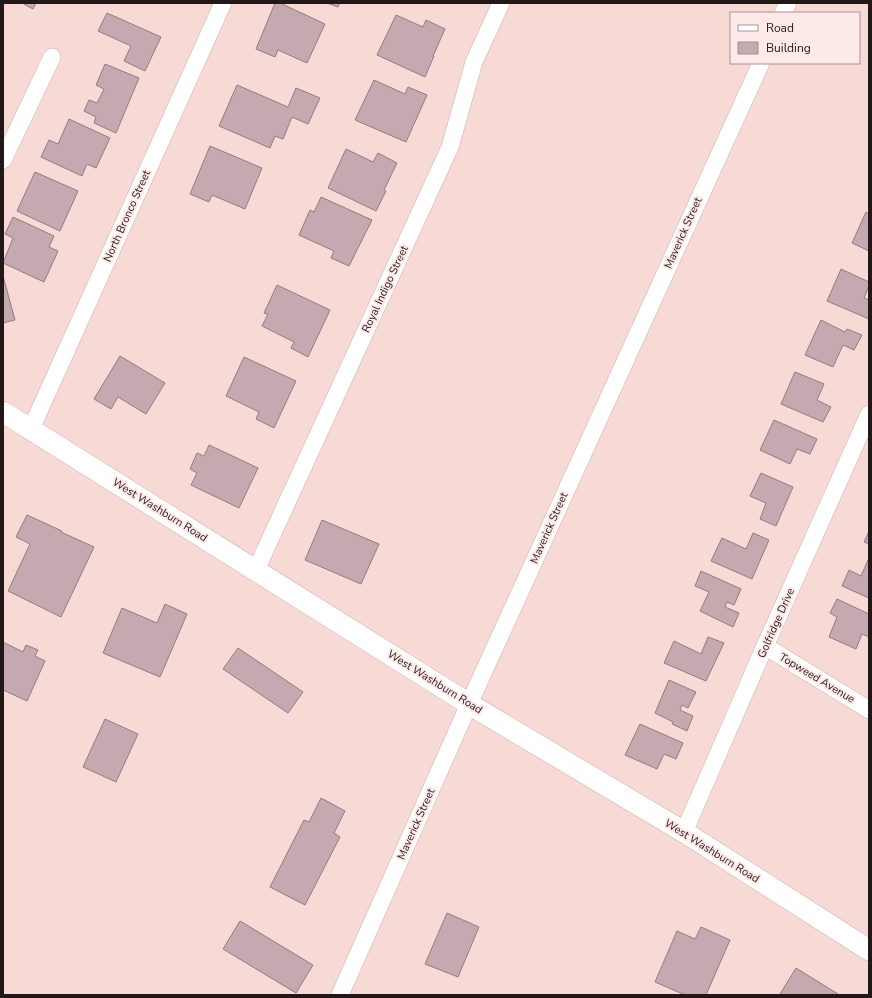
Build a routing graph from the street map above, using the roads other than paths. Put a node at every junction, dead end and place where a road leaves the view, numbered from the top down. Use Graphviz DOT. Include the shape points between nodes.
graph roads {
  1 [pos="223,3"];
  2 [pos="501,3"];
  3 [pos="788,3"];
  4 [pos="784,12"];
  5 [pos="52,57"];
  6 [pos="760,64"];
  7 [pos="3,160"];
  8 [pos="3,412"];
  9 [pos="869,414"];
  10 [pos="31,429"];
  11 [pos="256,570"];
  12 [pos="765,646"];
  13 [pos="469,704"];
  14 [pos="869,710"];
  15 [pos="684,832"];
  16 [pos="869,950"];
  17 [pos="340,995"];
  1 -- 10 [label="street, North Bronco Street"];
  2 -- 11 [label="street, Royal Indigo Street" via="474,62 450,147"];
  3 -- 4 [label="street"];
  5 -- 7 [label="street"];
  6 -- 13 [label="street, Maverick Street"];
  8 -- 10 [label="street, West Washburn Road"];
  9 -- 12 [label="street, Golfridge Drive"];
  10 -- 11 [label="street, West Washburn Road"];
  11 -- 13 [label="street, West Washburn Road"];
  12 -- 14 [label="street, Topweed Avenue"];
  12 -- 15 [label="street, Golfridge Drive"];
  13 -- 15 [label="street, West Washburn Road"];
  13 -- 17 [label="street, Maverick Street"];
  15 -- 16 [label="street, West Washburn Road"];
}
